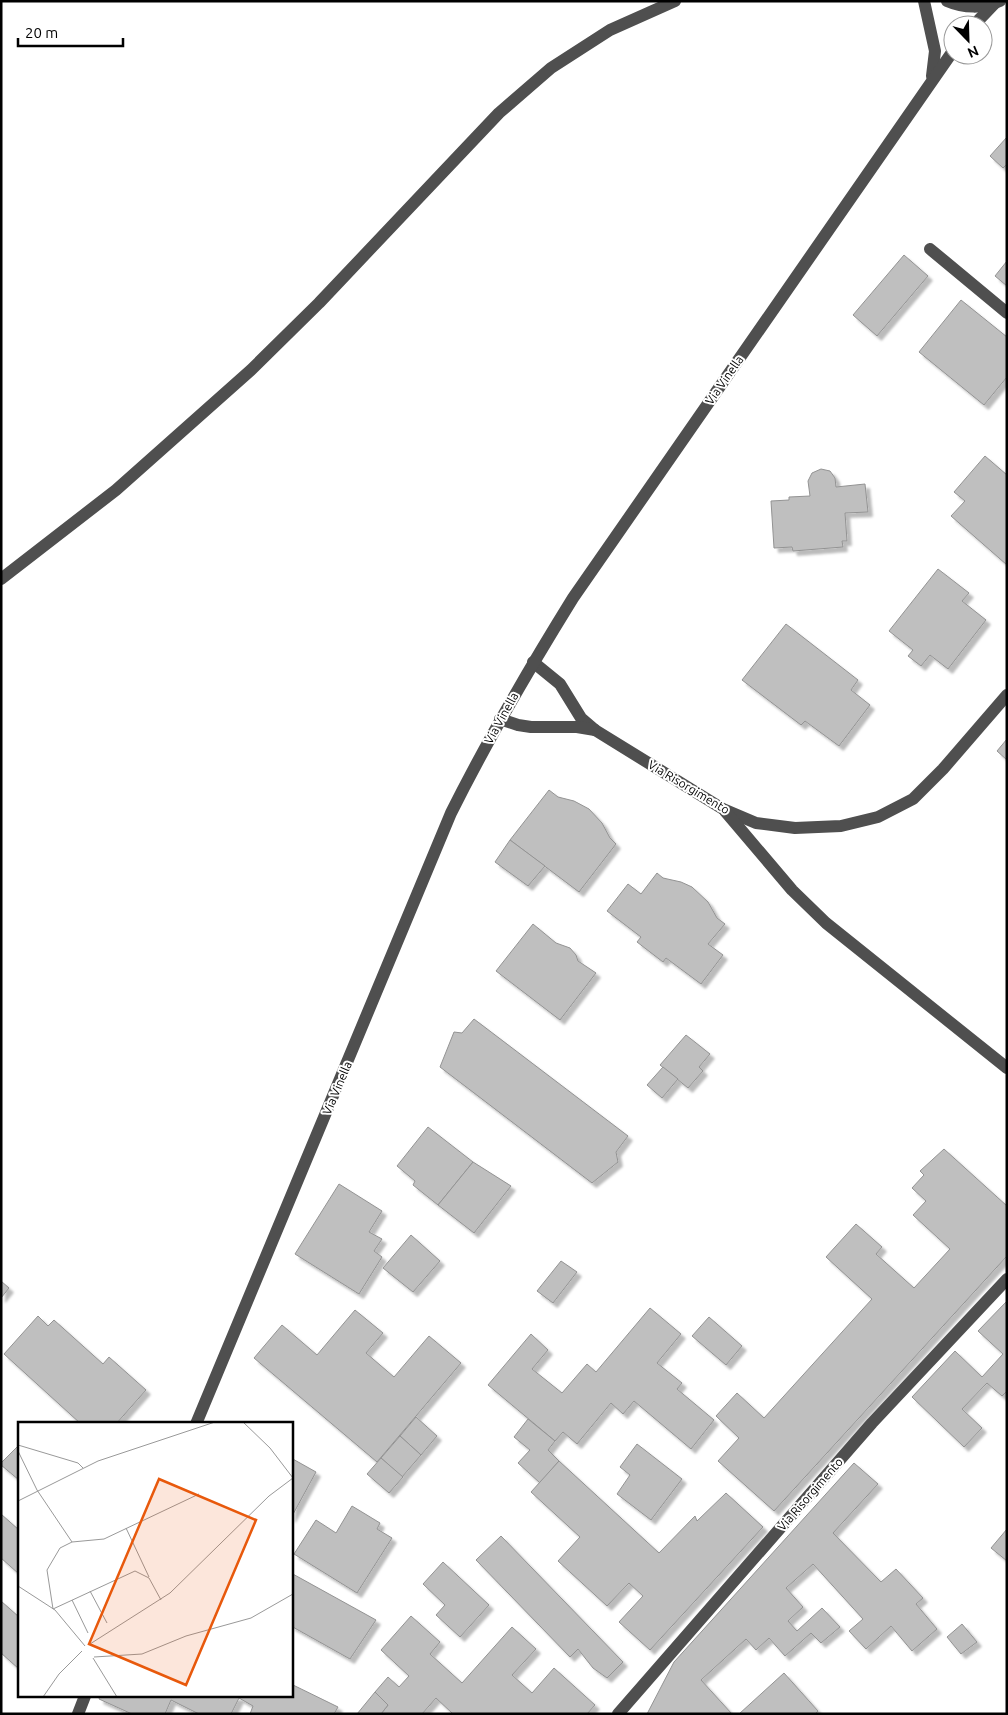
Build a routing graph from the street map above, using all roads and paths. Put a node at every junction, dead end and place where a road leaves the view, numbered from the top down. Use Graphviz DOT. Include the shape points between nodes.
graph roads {
  1 [pos="676,1"];
  2 [pos="924,1"];
  3 [pos="947,1"];
  4 [pos="997,3"];
  5 [pos="984,15"];
  6 [pos="943,65"];
  7 [pos="931,81"];
  8 [pos="930,249"];
  9 [pos="1007,313"];
  10 [pos="1,579"];
  11 [pos="533,662"];
  12 [pos="1007,695"];
  13 [pos="500,719"];
  14 [pos="595,730"];
  15 [pos="723,809"];
  16 [pos="1007,1068"];
  17 [pos="1007,1280"];
  18 [pos="197,1422"];
  19 [pos="84,1698"];
  20 [pos="78,1714"];
  21 [pos="618,1714"];
  1 -- 10 [label="street" via="610,30 551,68 499,112 319,303 251,370 116,490"];
  2 -- 7 [label="street" via="935,51"];
  3 -- 4 [label="street" via="971,7"];
  4 -- 5 [label="street"];
  6 -- 7 [label="street, Via Vinella"];
  7 -- 11 [label="street, Via Vinella" via="573,598"];
  8 -- 9 [label="street"];
  11 -- 13 [label="street, Via Vinella"];
  11 -- 14 [label="street" via="560,684 581,718"];
  12 -- 15 [label="street, Via Risorgimento" via="944,769 913,799 878,817 841,826 795,828 756,823"];
  13 -- 14 [label="street" via="532,727"];
  13 -- 18 [label="street, Via Vinella" via="452,813"];
  14 -- 15 [label="street, Via Risorgimento"];
  15 -- 16 [label="street" via="786,883 826,923"];
  17 -- 21 [label="street, Via Risorgimento" via="872,1423"];
  19 -- 20 [label="street"];
}
